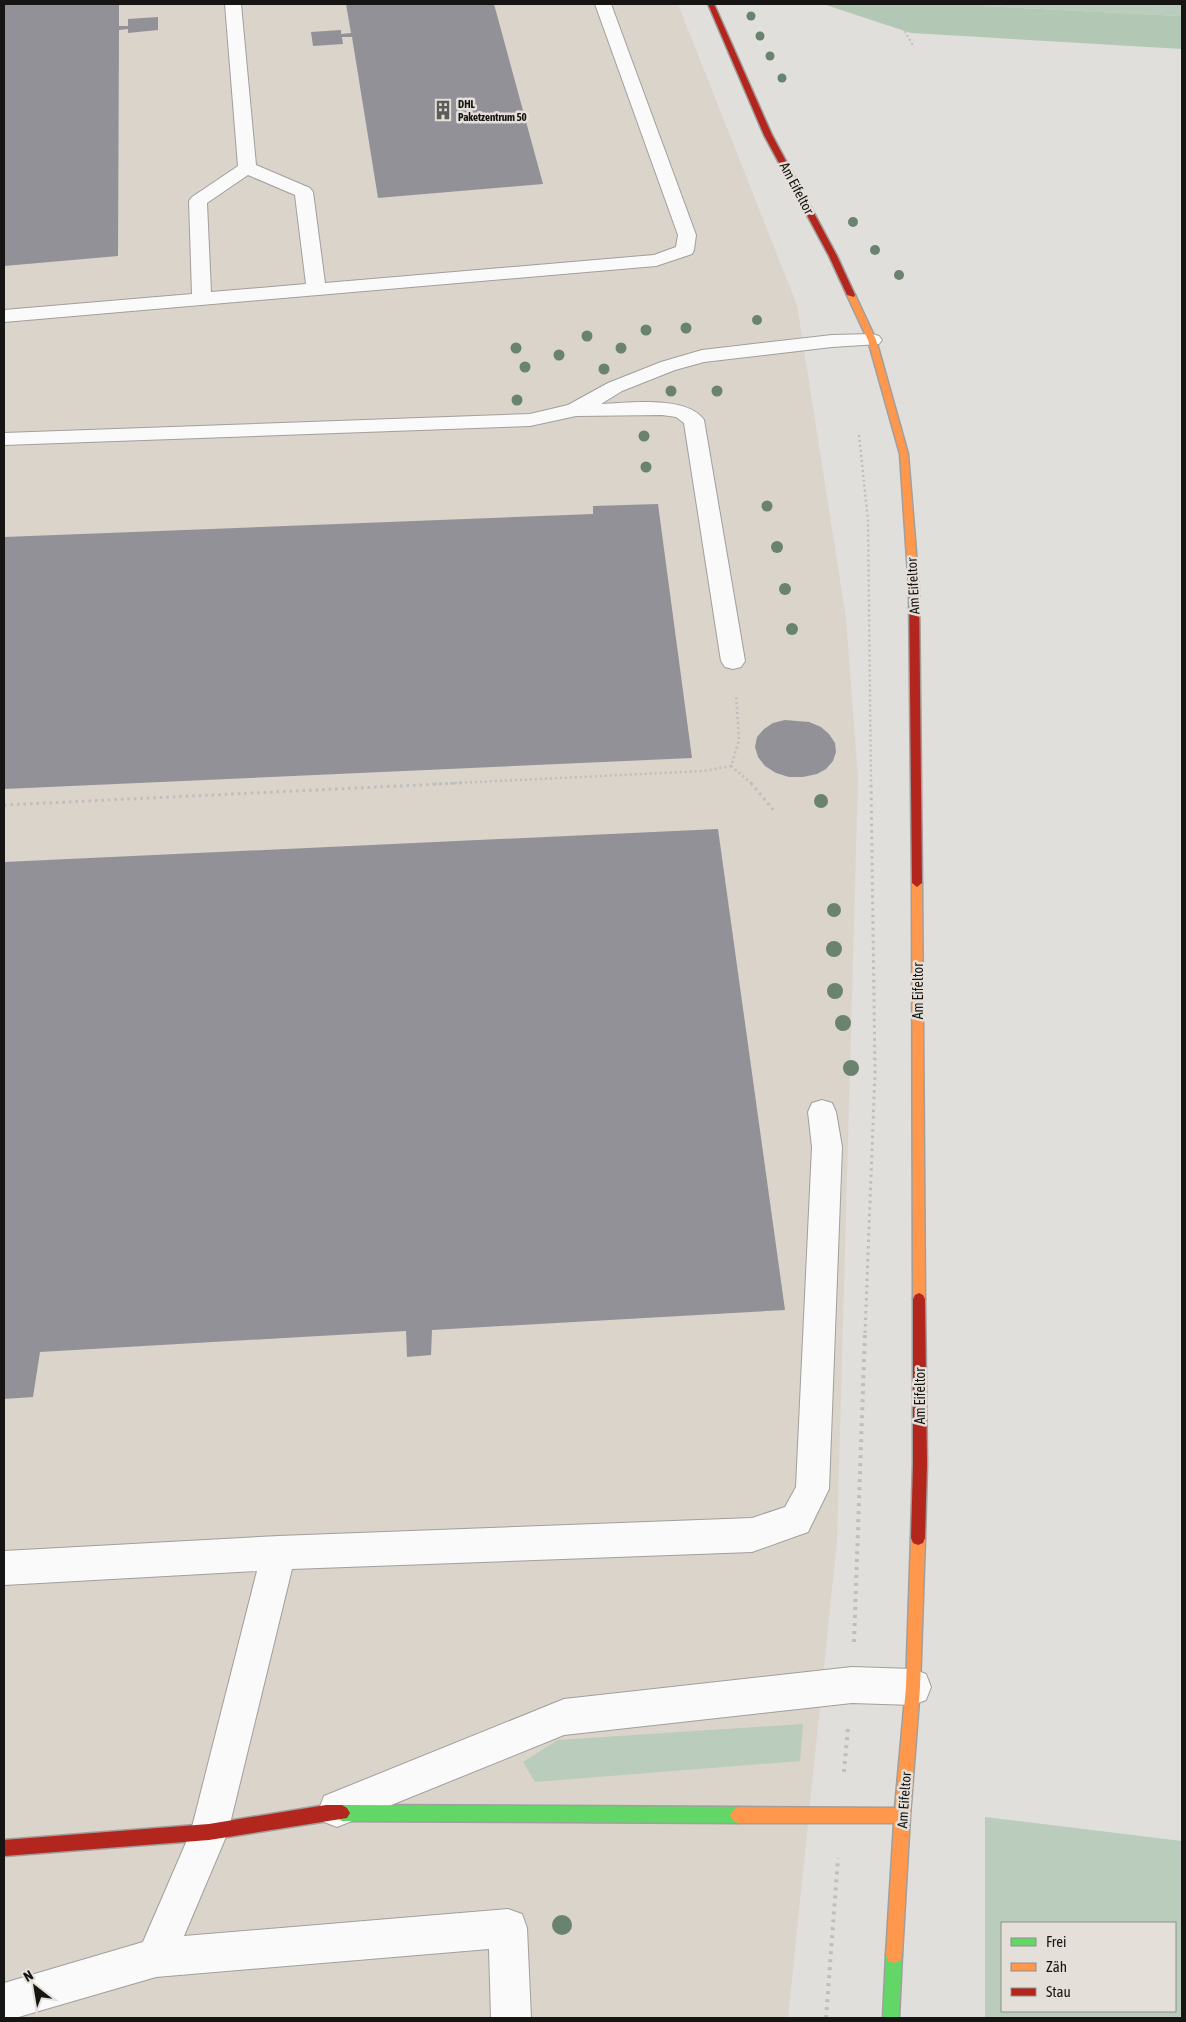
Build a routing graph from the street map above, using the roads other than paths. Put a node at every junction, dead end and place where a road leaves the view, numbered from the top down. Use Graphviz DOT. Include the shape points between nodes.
graph roads {
  1 [pos="234,4"];
  2 [pos="603,4"];
  3 [pos="711,4"];
  4 [pos="247,168"];
  5 [pos="316,289"];
  6 [pos="202,299"];
  7 [pos="4,316"];
  8 [pos="872,340"];
  9 [pos="575,410"];
  10 [pos="4,439"];
  11 [pos="733,661"];
  12 [pos="822,1112"];
  13 [pos="279,1553"];
  14 [pos="4,1568"];
  15 [pos="913,1687"];
  16 [pos="326,1814"];
  17 [pos="902,1816"];
  18 [pos="209,1832"];
  19 [pos="4,1848"];
  20 [pos="156,1958"];
  21 [pos="4,2002"];
  22 [pos="510,2018"];
  23 [pos="891,2018"];
  1 -- 4 [label="street"];
  2 -- 5 [label="street" via="688,235 686,250 656,260"];
  3 -- 8 [label="main road, Am Eifeltor" via="768,135 833,256"];
  4 -- 5 [label="street" via="304,192"];
  4 -- 6 [label="street" via="198,202"];
  5 -- 6 [label="street"];
  6 -- 7 [label="street"];
  8 -- 9 [label="street" via="832,341 702,356 615,388"];
  8 -- 15 [label="main road, Am Eifeltor" via="904,454 915,608 920,1464"];
  9 -- 10 [label="street" via="530,420"];
  9 -- 11 [label="street" via="662,409 682,412 694,420"];
  12 -- 13 [label="street" via="827,1148 812,1488 796,1520 752,1535"];
  13 -- 14 [label="street"];
  13 -- 18 [label="street"];
  15 -- 16 [label="street" via="852,1685 564,1717"];
  15 -- 17 [label="main road, Am Eifeltor"];
  16 -- 17 [label="main road"];
  16 -- 18 [label="main road"];
  17 -- 23 [label="main road, Am Eifeltor"];
  18 -- 19 [label="main road"];
  18 -- 20 [label="street"];
  20 -- 21 [label="street"];
  20 -- 22 [label="street" via="508,1928"];
}
